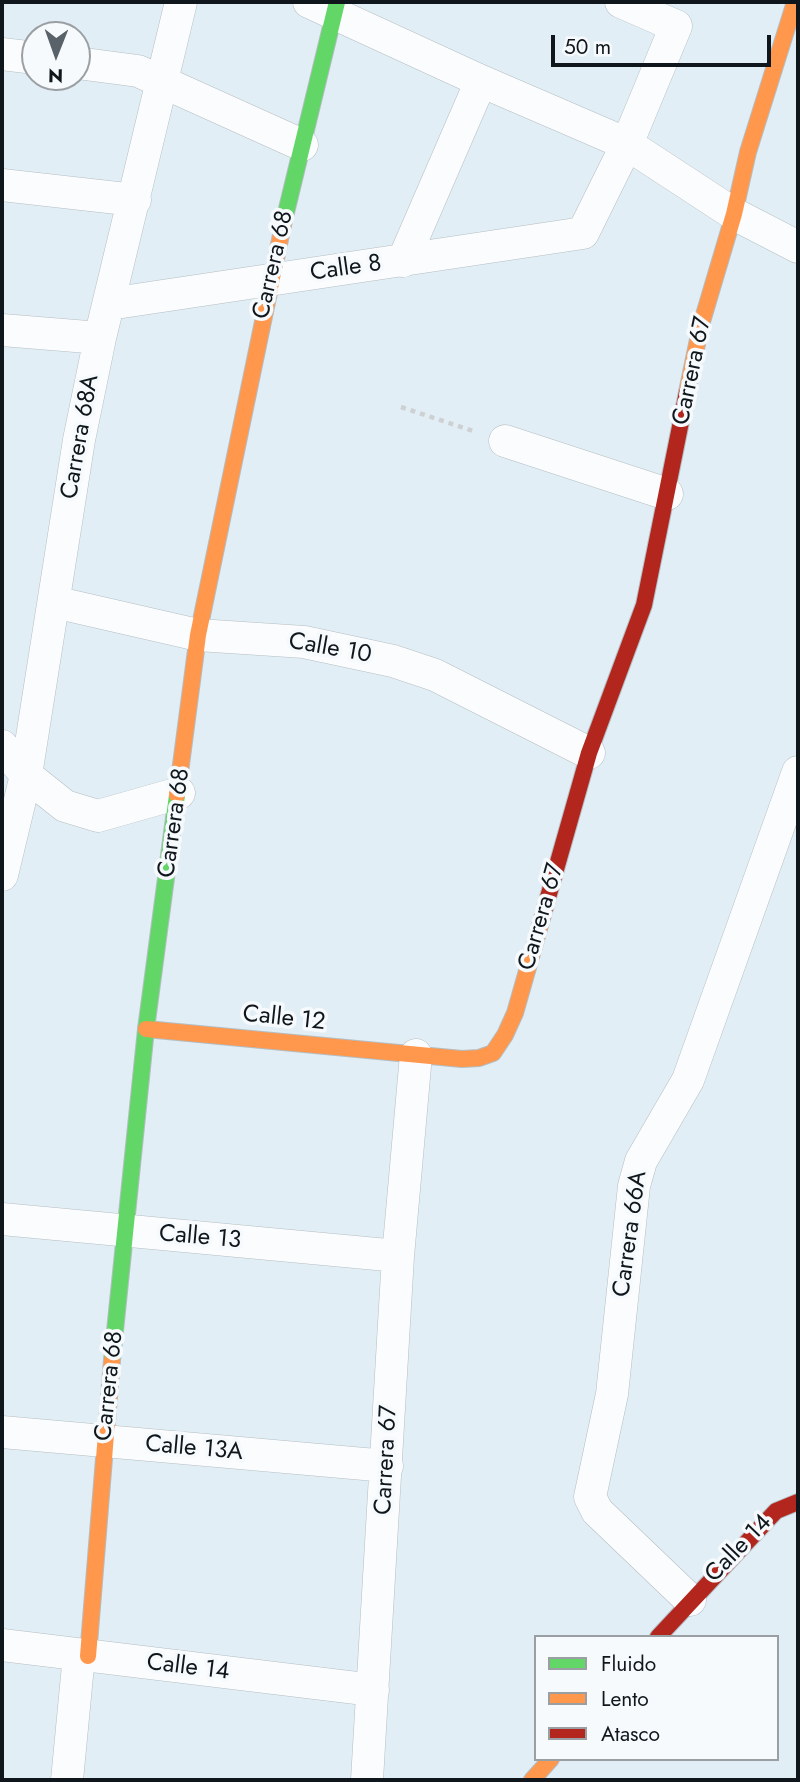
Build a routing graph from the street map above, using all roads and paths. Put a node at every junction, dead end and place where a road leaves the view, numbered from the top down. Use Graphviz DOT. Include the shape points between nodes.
graph roads {
  1 [pos="181,2"];
  2 [pos="621,2"];
  3 [pos="795,2"];
  4 [pos="327,5"];
  5 [pos="2,54"];
  6 [pos="21,56"];
  7 [pos="91,65"];
  8 [pos="160,79"];
  9 [pos="481,82"];
  10 [pos="627,144"];
  11 [pos="302,145"];
  12 [pos="2,185"];
  13 [pos="135,200"];
  14 [pos="734,214"];
  15 [pos="798,247"];
  16 [pos="403,261"];
  17 [pos="270,279"];
  18 [pos="109,304"];
  19 [pos="2,330"];
  20 [pos="100,338"];
  21 [pos="401,407"];
  22 [pos="505,441"];
  23 [pos="667,494"];
  24 [pos="54,602"];
  25 [pos="198,635"];
  26 [pos="2,746"];
  27 [pos="589,753"];
  28 [pos="798,772"];
  29 [pos="26,775"];
  30 [pos="179,793"];
  31 [pos="3,865"];
  32 [pos="146,1028"];
  33 [pos="416,1055"];
  34 [pos="2,1219"];
  35 [pos="125,1231"];
  36 [pos="398,1256"];
  37 [pos="2,1432"];
  38 [pos="104,1441"];
  39 [pos="387,1466"];
  40 [pos="798,1502"];
  41 [pos="690,1600"];
  42 [pos="660,1635"];
  43 [pos="2,1645"];
  44 [pos="84,1655"];
  45 [pos="373,1690"];
  46 [pos="549,1761"];
  47 [pos="67,1780"];
  48 [pos="367,1780"];
  49 [pos="532,1780"];
  1 -- 8 [label="street, Carrera 68A"];
  2 -- 10 [label="street" via="676,26"];
  3 -- 14 [label="street, Carrera 67" via="748,152"];
  4 -- 9 [label="street"];
  4 -- 11 [label="street, Carrera 68"];
  5 -- 6 [label="street"];
  7 -- 8 [label="street"];
  8 -- 11 [label="street"];
  8 -- 13 [label="street, Carrera 68A"];
  9 -- 10 [label="street"];
  9 -- 16 [label="street"];
  10 -- 14 [label="street"];
  10 -- 16 [label="street, Calle 8" via="583,233"];
  11 -- 17 [label="street, Carrera 68"];
  12 -- 13 [label="street"];
  13 -- 18 [label="street, Carrera 68A"];
  14 -- 15 [label="street"];
  14 -- 23 [label="street, Carrera 67" via="701,325"];
  16 -- 17 [label="street, Calle 8"];
  17 -- 18 [label="street, Calle 8"];
  17 -- 25 [label="street, Carrera 68"];
  18 -- 20 [label="street, Carrera 68A"];
  19 -- 20 [label="street"];
  20 -- 24 [label="street, Carrera 68A"];
  21 -- 22 [label="path"];
  22 -- 23 [label="street"];
  23 -- 27 [label="street, Carrera 67" via="644,605"];
  24 -- 25 [label="street, Calle 10"];
  24 -- 29 [label="street, Carrera 68A"];
  25 -- 27 [label="street, Calle 10" via="304,642 393,661 435,675"];
  25 -- 30 [label="street, Carrera 68"];
  26 -- 29 [label="street"];
  27 -- 33 [label="street, Carrera 67" via="505,1035 493,1053 479,1058"];
  28 -- 41 [label="street, Carrera 66A" via="688,1080 641,1161 634,1186 612,1394 590,1497 597,1511"];
  29 -- 30 [label="street" via="65,806 99,816"];
  29 -- 31 [label="street, Carrera 68A"];
  30 -- 32 [label="street, Carrera 68"];
  32 -- 33 [label="street, Calle 12"];
  32 -- 35 [label="street, Carrera 68"];
  33 -- 36 [label="street, Carrera 67"];
  34 -- 35 [label="street, Calle 13"];
  35 -- 36 [label="street, Calle 13"];
  35 -- 38 [label="street, Carrera 68"];
  36 -- 39 [label="street, Carrera 67"];
  37 -- 38 [label="street, Calle 13A"];
  38 -- 39 [label="street, Calle 13A"];
  38 -- 44 [label="street, Carrera 68"];
  39 -- 45 [label="street, Carrera 67"];
  40 -- 41 [label="street, Calle 14" via="776,1511"];
  41 -- 42 [label="street, Calle 14"];
  43 -- 44 [label="street, Calle 14"];
  44 -- 45 [label="street, Calle 14"];
  44 -- 47 [label="street, Carrera 68"];
  45 -- 48 [label="street, Carrera 67"];
  46 -- 49 [label="street"];
}
